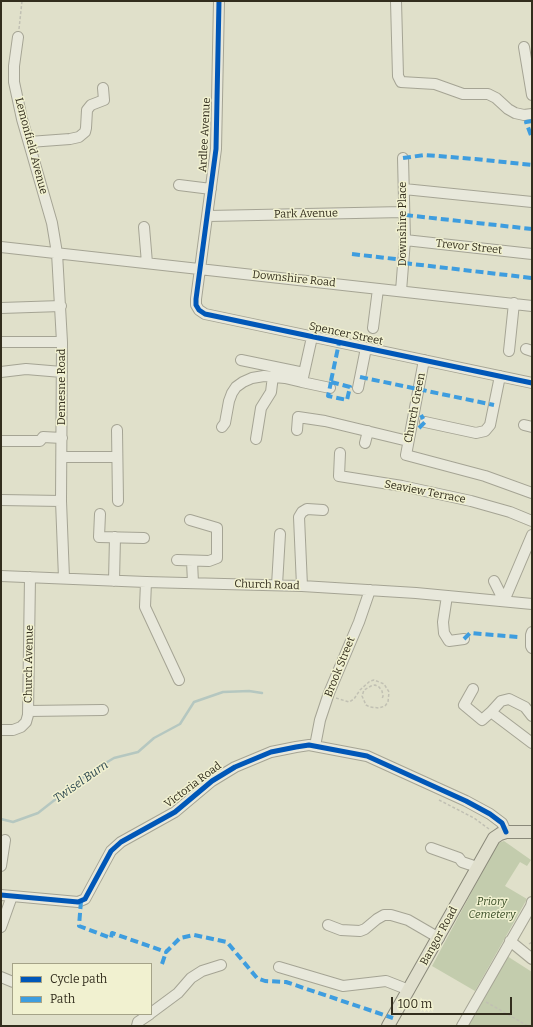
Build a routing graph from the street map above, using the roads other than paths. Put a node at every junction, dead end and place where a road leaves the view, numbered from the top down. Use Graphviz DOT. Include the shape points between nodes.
graph roads {
  1 [pos="219,1"];
  2 [pos="396,1"];
  3 [pos="18,37"];
  4 [pos="524,47"];
  5 [pos="103,88"];
  6 [pos="532,96"];
  7 [pos="532,114"];
  8 [pos="29,142"];
  9 [pos="403,158"];
  10 [pos="179,185"];
  11 [pos="404,188"];
  12 [pos="211,189"];
  13 [pos="532,202"];
  14 [pos="404,212"];
  15 [pos="208,216"];
  16 [pos="144,227"];
  17 [pos="405,240"];
  18 [pos="1,247"];
  19 [pos="57,253"];
  20 [pos="532,254"];
  21 [pos="147,263"];
  22 [pos="199,268"];
  23 [pos="378,289"];
  24 [pos="401,291"];
  25 [pos="514,303"];
  26 [pos="61,306"];
  27 [pos="532,306"];
  28 [pos="1,308"];
  29 [pos="373,328"];
  30 [pos="312,337"];
  31 [pos="1,342"];
  32 [pos="62,342"];
  33 [pos="366,348"];
  34 [pos="509,351"];
  35 [pos="241,360"];
  36 [pos="424,360"];
  37 [pos="1,372"];
  38 [pos="62,372"];
  39 [pos="273,376"];
  40 [pos="500,376"];
  41 [pos="303,377"];
  42 [pos="532,383"];
  43 [pos="330,388"];
  44 [pos="358,388"];
  45 [pos="425,422"];
  46 [pos="222,426"];
  47 [pos="117,430"];
  48 [pos="297,430"];
  49 [pos="368,431"];
  50 [pos="62,438"];
  51 [pos="256,439"];
  52 [pos="1,441"];
  53 [pos="408,441"];
  54 [pos="365,443"];
  55 [pos="340,453"];
  56 [pos="62,457"];
  57 [pos="118,457"];
  58 [pos="348,484"];
  59 [pos="532,493"];
  60 [pos="1,500"];
  61 [pos="61,501"];
  62 [pos="118,501"];
  63 [pos="323,510"];
  64 [pos="100,514"];
  65 [pos="190,520"];
  66 [pos="532,521"];
  67 [pos="532,526"];
  68 [pos="280,534"];
  69 [pos="115,537"];
  70 [pos="144,538"];
  71 [pos="531,539"];
  72 [pos="177,560"];
  73 [pos="192,561"];
  74 [pos="1,576"];
  75 [pos="30,577"];
  76 [pos="64,578"];
  77 [pos="114,581"];
  78 [pos="494,581"];
  79 [pos="146,582"];
  80 [pos="193,583"];
  81 [pos="276,585"];
  82 [pos="302,586"];
  83 [pos="370,590"];
  84 [pos="447,596"];
  85 [pos="504,601"];
  86 [pos="532,604"];
  87 [pos="532,632"];
  88 [pos="464,639"];
  89 [pos="532,648"];
  90 [pos="178,680"];
  91 [pos="473,689"];
  92 [pos="103,710"];
  93 [pos="28,711"];
  94 [pos="491,712"];
  95 [pos="532,716"];
  96 [pos="1,730"];
  97 [pos="532,741"];
  98 [pos="315,746"];
  99 [pos="532,832"];
  100 [pos="502,834"];
  101 [pos="5,840"];
  102 [pos="431,848"];
  103 [pos="1,866"];
  104 [pos="477,867"];
  105 [pos="1,895"];
  106 [pos="12,896"];
  107 [pos="532,902"];
  108 [pos="328,926"];
  109 [pos="1,927"];
  110 [pos="439,938"];
  111 [pos="510,942"];
  112 [pos="532,959"];
  113 [pos="221,965"];
  114 [pos="279,967"];
  115 [pos="1,977"];
  116 [pos="12,982"];
  117 [pos="409,990"];
  118 [pos="152,1012"];
  119 [pos="148,1015"];
  120 [pos="137,1026"];
  121 [pos="388,1026"];
  122 [pos="462,1026"];
  1 -- 12 [label="street, Ardlee Avenue" via="216,149"];
  2 -- 7 [label="street" via="398,76 401,82 435,84 464,94 488,94 514,113"];
  3 -- 8 [label="street, Lemonfield Avenue" via="14,82"];
  4 -- 6 [label="street"];
  5 -- 8 [label="street" via="104,100 91,105 87,110 85,132 80,137"];
  8 -- 19 [label="street, Lemonfield Avenue" via="52,223"];
  9 -- 11 [label="street, Downshire Place"];
  10 -- 12 [label="street"];
  11 -- 13 [label="street"];
  11 -- 14 [label="street, Downshire Place"];
  12 -- 15 [label="street, Ardlee Avenue"];
  14 -- 15 [label="street, Park Avenue"];
  14 -- 17 [label="street, Downshire Place"];
  15 -- 22 [label="street, Ardlee Avenue"];
  16 -- 21 [label="street"];
  17 -- 20 [label="street, Trevor Street"];
  17 -- 24 [label="street, Downshire Place"];
  18 -- 19 [label="street"];
  19 -- 21 [label="street, Downshire Road"];
  19 -- 26 [label="street, Demesne Road"];
  21 -- 22 [label="street, Downshire Road"];
  22 -- 23 [label="street, Downshire Road"];
  22 -- 30 [label="street, Spencer Street" via="196,302 202,313"];
  23 -- 24 [label="street, Downshire Road"];
  23 -- 29 [label="street"];
  24 -- 25 [label="street, Downshire Road"];
  25 -- 27 [label="street, Downshire Road"];
  25 -- 34 [label="street"];
  26 -- 28 [label="street"];
  26 -- 32 [label="street, Demesne Road"];
  30 -- 33 [label="street, Spencer Street"];
  30 -- 41 [label="street"];
  31 -- 32 [label="street"];
  32 -- 38 [label="street, Demesne Road"];
  33 -- 36 [label="street, Spencer Street"];
  33 -- 44 [label="street"];
  35 -- 41 [label="street"];
  36 -- 40 [label="street, Spencer Street"];
  36 -- 53 [label="street, Church Green"];
  37 -- 38 [label="street" via="26,369"];
  38 -- 50 [label="street, Demesne Road"];
  39 -- 41 [label="street"];
  39 -- 46 [label="street" via="252,378 236,387"];
  39 -- 51 [label="street" via="271,392 261,408"];
  40 -- 42 [label="street, Spencer Street"];
  40 -- 45 [label="street, Church Green" via="490,425 485,431 476,433"];
  41 -- 43 [label="street"];
  47 -- 57 [label="street"];
  48 -- 49 [label="street" via="298,417"];
  49 -- 53 [label="street"];
  49 -- 54 [label="street"];
  50 -- 52 [label="street"];
  50 -- 56 [label="street, Demesne Road"];
  53 -- 59 [label="street, Church Green" via="406,455 485,476"];
  55 -- 66 [label="street, Seaview Terrace" via="338,476 471,501"];
  56 -- 57 [label="street"];
  56 -- 61 [label="street, Demesne Road"];
  57 -- 62 [label="street"];
  58 -- 67 [label="street" via="441,500"];
  60 -- 61 [label="street"];
  61 -- 76 [label="street, Demesne Road"];
  63 -- 82 [label="street" via="307,509 299,517"];
  64 -- 69 [label="street" via="100,537"];
  65 -- 73 [label="street" via="217,528 217,558 209,561"];
  68 -- 81 [label="street"];
  69 -- 70 [label="street"];
  69 -- 77 [label="street"];
  71 -- 85 [label="street"];
  72 -- 73 [label="street"];
  73 -- 80 [label="street"];
  74 -- 75 [label="street, Church Road"];
  75 -- 76 [label="street, Church Road"];
  75 -- 93 [label="street, Church Avenue"];
  76 -- 77 [label="street, Church Road"];
  77 -- 79 [label="street, Church Road"];
  78 -- 85 [label="street"];
  79 -- 80 [label="street, Church Road"];
  79 -- 90 [label="street" via="145,606"];
  80 -- 81 [label="street, Church Road"];
  81 -- 82 [label="street, Church Road"];
  82 -- 83 [label="street, Church Road"];
  83 -- 84 [label="street, Church Road"];
  83 -- 98 [label="street, Brook Street" via="328,695"];
  84 -- 85 [label="street, Church Road"];
  84 -- 88 [label="street" via="444,633 449,641"];
  85 -- 86 [label="street, Church Road"];
  87 -- 89 [label="street"];
  91 -- 94 [label="street" via="464,705 482,720"];
  92 -- 93 [label="street"];
  93 -- 96 [label="street, Church Avenue" via="26,722 21,727"];
  94 -- 95 [label="street" via="501,701 509,700 525,707"];
  94 -- 97 [label="street"];
  98 -- 100 [label="street, Victoria Road" via="367,756 466,801 502,823"];
  98 -- 106 [label="street, Victoria Road" via="271,752 218,777 175,812 121,842 111,851 85,899 78,902"];
  99 -- 100 [label="main road"];
  100 -- 104 [label="main road, Bangor Road" via="494,838"];
  101 -- 103 [label="street"];
  102 -- 104 [label="street"];
  104 -- 110 [label="main road, Bangor Road"];
  105 -- 106 [label="street, Victoria Road"];
  106 -- 109 [label="street"];
  107 -- 111 [label="street"];
  108 -- 110 [label="street" via="360,931 384,915 391,915 408,920"];
  110 -- 117 [label="main road, Bangor Road"];
  111 -- 112 [label="street"];
  111 -- 122 [label="street"];
  113 -- 118 [label="street" via="202,971 191,978 178,993"];
  114 -- 117 [label="street" via="343,986 386,981"];
  115 -- 116 [label="street"];
  117 -- 121 [label="main road, Bangor Road"];
  119 -- 120 [label="street" via="138,1022"];
}
